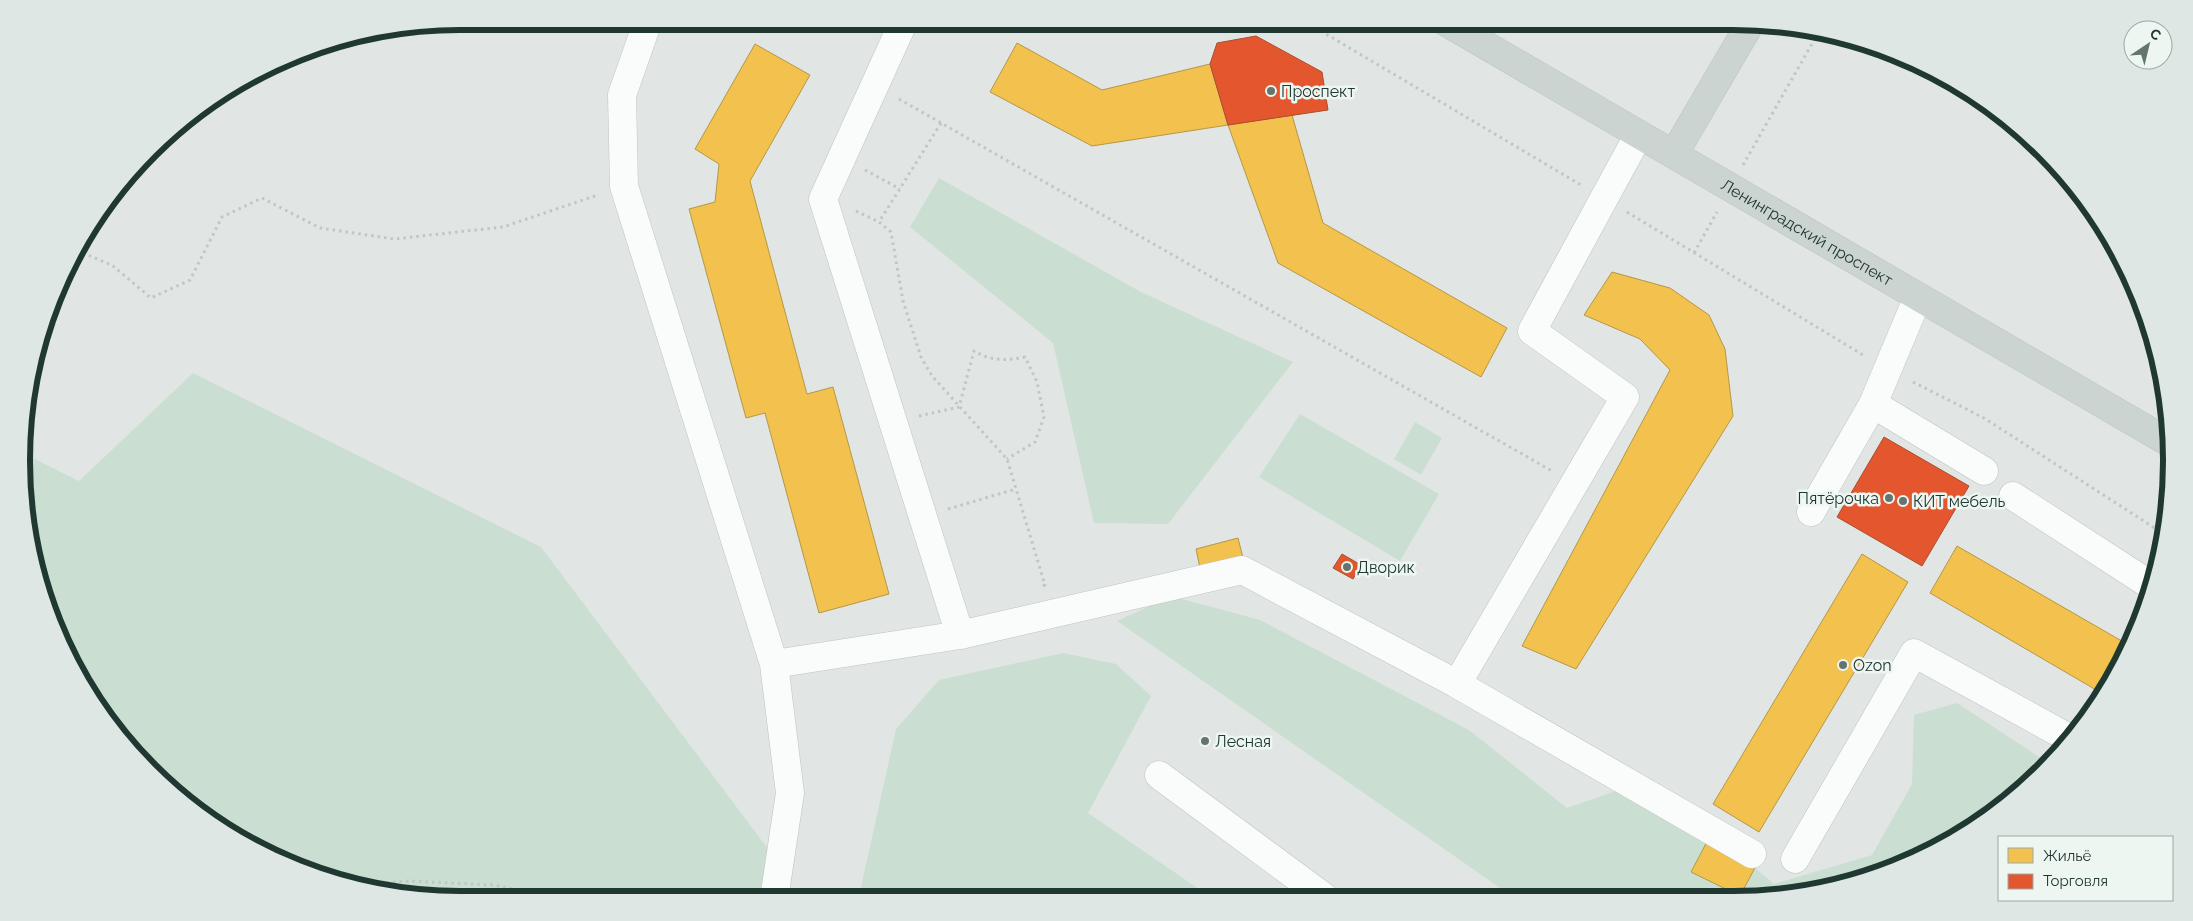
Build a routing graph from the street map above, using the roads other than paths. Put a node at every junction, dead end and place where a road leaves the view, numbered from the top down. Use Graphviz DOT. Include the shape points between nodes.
graph roads {
  1 [pos="645,30"];
  2 [pos="900,30"];
  3 [pos="1460,30"];
  4 [pos="1746,30"];
  5 [pos="1640,134"];
  6 [pos="1674,154"];
  7 [pos="1918,297"];
  8 [pos="1873,404"];
  9 [pos="2162,438"];
  10 [pos="1984,471"];
  11 [pos="2013,496"];
  12 [pos="1812,512"];
  13 [pos="2145,582"];
  14 [pos="960,635"];
  15 [pos="774,664"];
  16 [pos="1457,684"];
  17 [pos="2063,735"];
  18 [pos="1159,774"];
  19 [pos="1752,854"];
  20 [pos="1794,859"];
  21 [pos="775,891"];
  22 [pos="1316,891"];
  1 -- 15 [label="street" via="622,95 624,186"];
  2 -- 14 [label="street" via="822,198"];
  3 -- 5 [label="main road, Ленинградский проспект"];
  4 -- 6 [label="main road"];
  5 -- 6 [label="main road, Ленинградский проспект"];
  5 -- 16 [label="street" via="1532,331 1626,397"];
  6 -- 7 [label="main road, Ленинградский проспект"];
  7 -- 8 [label="street"];
  7 -- 9 [label="main road, Ленинградский проспект"];
  8 -- 10 [label="street"];
  8 -- 12 [label="street"];
  11 -- 13 [label="street"];
  14 -- 15 [label="street"];
  14 -- 16 [label="street" via="1242,570"];
  15 -- 21 [label="street" via="790,793"];
  16 -- 19 [label="street"];
  17 -- 20 [label="street" via="1914,654"];
  18 -- 22 [label="street"];
}
